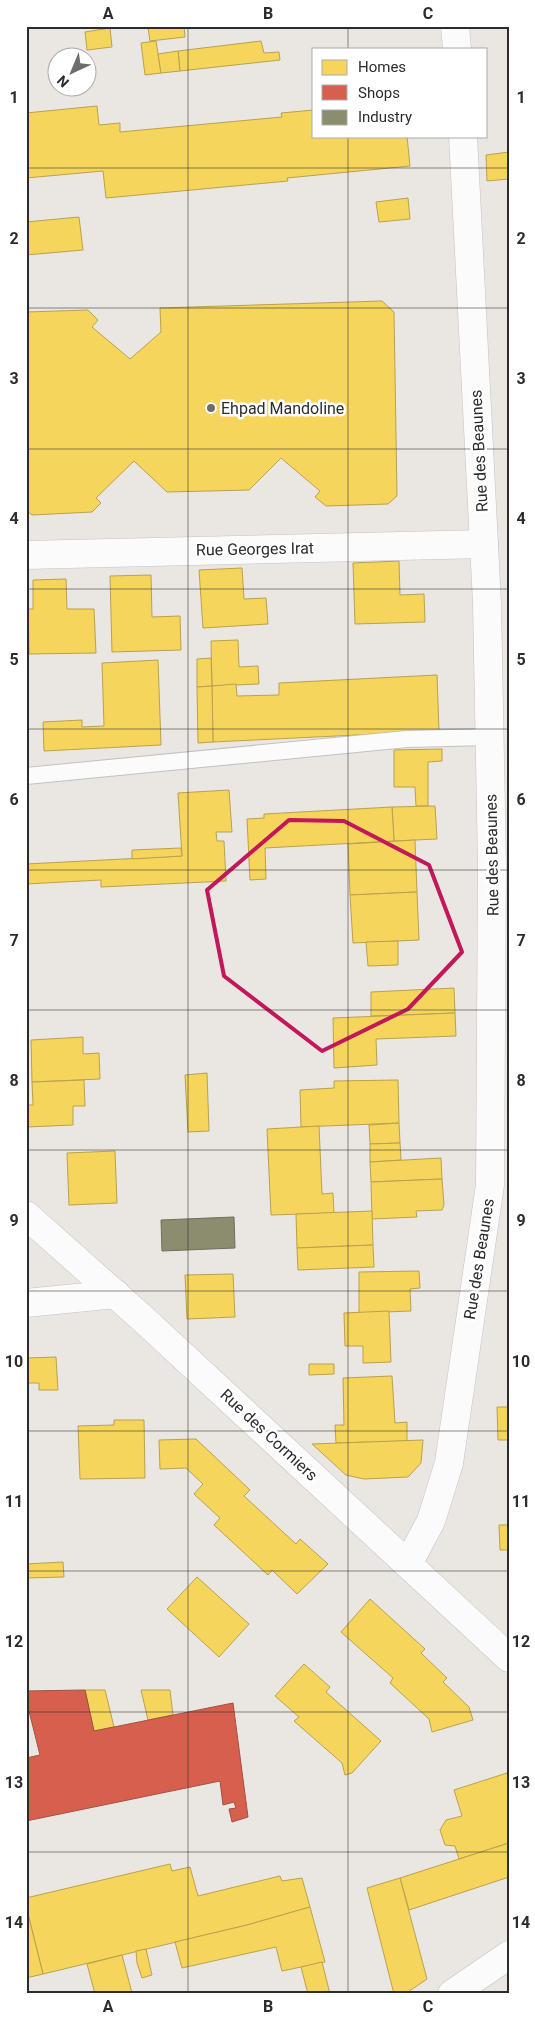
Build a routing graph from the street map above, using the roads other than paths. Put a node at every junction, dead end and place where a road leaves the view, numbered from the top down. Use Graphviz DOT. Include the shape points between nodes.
graph roads {
  1 [pos="455,26"];
  2 [pos="457,48"];
  3 [pos="462,138"];
  4 [pos="484,544"];
  5 [pos="26,555"];
  6 [pos="490,737"];
  7 [pos="26,776"];
  8 [pos="26,1216"];
  9 [pos="116,1294"];
  10 [pos="26,1303"];
  11 [pos="408,1564"];
  12 [pos="509,1658"];
  13 [pos="509,1955"];
  14 [pos="452,1994"];
  1 -- 2 [label="street"];
  3 -- 4 [label="street, Rue des Beaunes"];
  4 -- 5 [label="street, Rue Georges Irat"];
  4 -- 6 [label="street, Rue des Beaunes"];
  6 -- 7 [label="lane" via="407,740"];
  6 -- 11 [label="street, Rue des Beaunes" via="490,1185 449,1463 431,1521"];
  8 -- 9 [label="street, Rue des Cormiers"];
  9 -- 10 [label="street"];
  9 -- 11 [label="street, Rue des Cormiers"];
  11 -- 12 [label="street, Rue des Cormiers"];
  13 -- 14 [label="street"];
}
